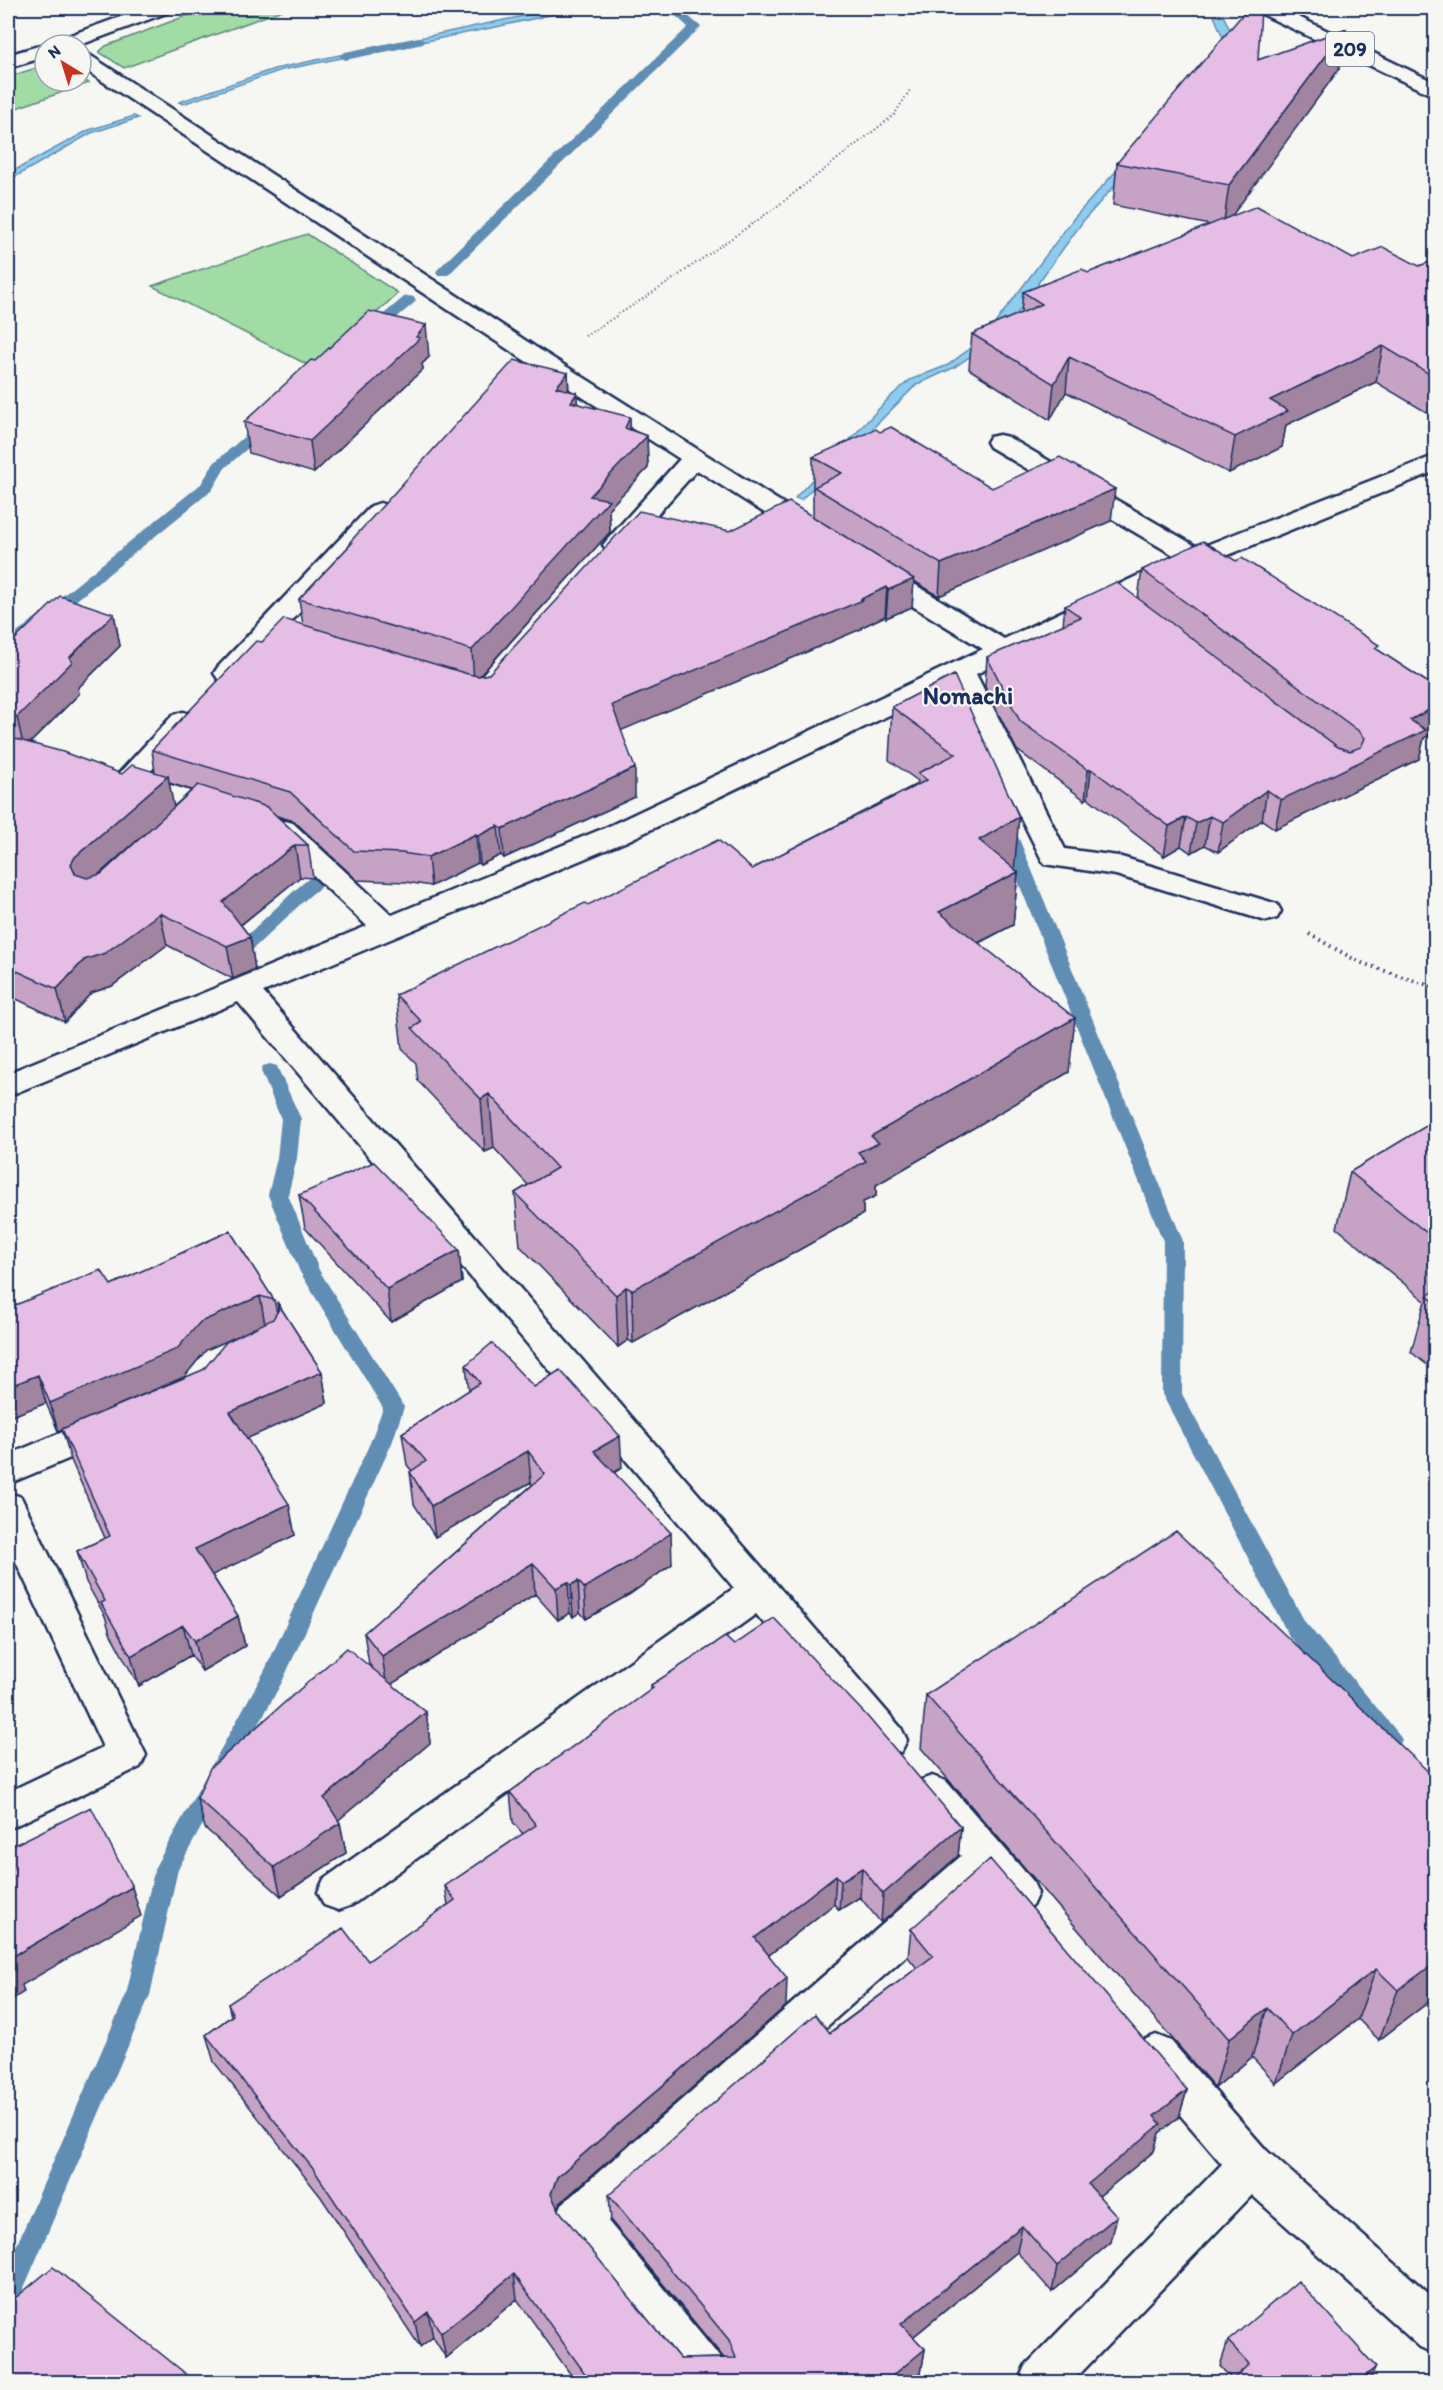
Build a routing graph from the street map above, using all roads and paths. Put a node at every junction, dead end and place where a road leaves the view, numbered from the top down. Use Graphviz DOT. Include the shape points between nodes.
graph roads {
  1 [pos="162,8"];
  2 [pos="1265,8"];
  3 [pos="93,33"];
  4 [pos="33,54"];
  5 [pos="8,62"];
  6 [pos="93,66"];
  7 [pos="1433,87"];
  8 [pos="910,90"];
  9 [pos="529,362"];
  10 [pos="999,442"];
  11 [pos="694,459"];
  12 [pos="1436,462"];
  13 [pos="399,492"];
  14 [pos="1197,558"];
  15 [pos="599,564"];
  16 [pos="1115,597"];
  17 [pos="1141,617"];
  18 [pos="1003,650"];
  19 [pos="961,670"];
  20 [pos="199,804"];
  21 [pos="173,827"];
  22 [pos="1266,911"];
  23 [pos="387,928"];
  24 [pos="242,987"];
  25 [pos="1436,988"];
  26 [pos="8,1085"];
  27 [pos="134,1416"];
  28 [pos="8,1470"];
  29 [pos="8,1507"];
  30 [pos="759,1591"];
  31 [pos="8,1811"];
  32 [pos="988,1858"];
  33 [pos="338,1892"];
  34 [pos="1042,1921"];
  35 [pos="1135,2030"];
  36 [pos="1251,2165"];
  37 [pos="1436,2331"];
  38 [pos="711,2382"];
  39 [pos="1041,2382"];
  1 -- 3 [label="main road"];
  2 -- 7 [label="main road, 209"];
  4 -- 5 [label="main road"];
  6 -- 9 [label="main road"];
  8 -- 9 [label="path" via="894,115 775,208 663,286"];
  9 -- 11 [label="main road"];
  10 -- 14 [label="main road"];
  11 -- 15 [label="main road"];
  11 -- 18 [label="main road"];
  12 -- 14 [label="main road"];
  13 -- 20 [label="main road" via="279,634 115,781"];
  14 -- 16 [label="main road"];
  16 -- 17 [label="main road"];
  16 -- 18 [label="main road"];
  18 -- 19 [label="main road"];
  19 -- 22 [label="main road" via="1054,857 1118,867"];
  19 -- 23 [label="main road" via="617,834"];
  20 -- 21 [label="main road"];
  20 -- 23 [label="main road" via="283,830"];
  22 -- 25 [label="path" via="1359,962"];
  23 -- 24 [label="main road"];
  24 -- 26 [label="main road"];
  24 -- 30 [label="main road"];
  27 -- 28 [label="main road"];
  29 -- 31 [label="main road" via="126,1755"];
  30 -- 32 [label="main road"];
  30 -- 33 [label="main road"];
  32 -- 34 [label="main road"];
  32 -- 38 [label="main road" via="579,2219"];
  35 -- 36 [label="main road"];
  36 -- 37 [label="main road"];
  36 -- 39 [label="main road"];
}
